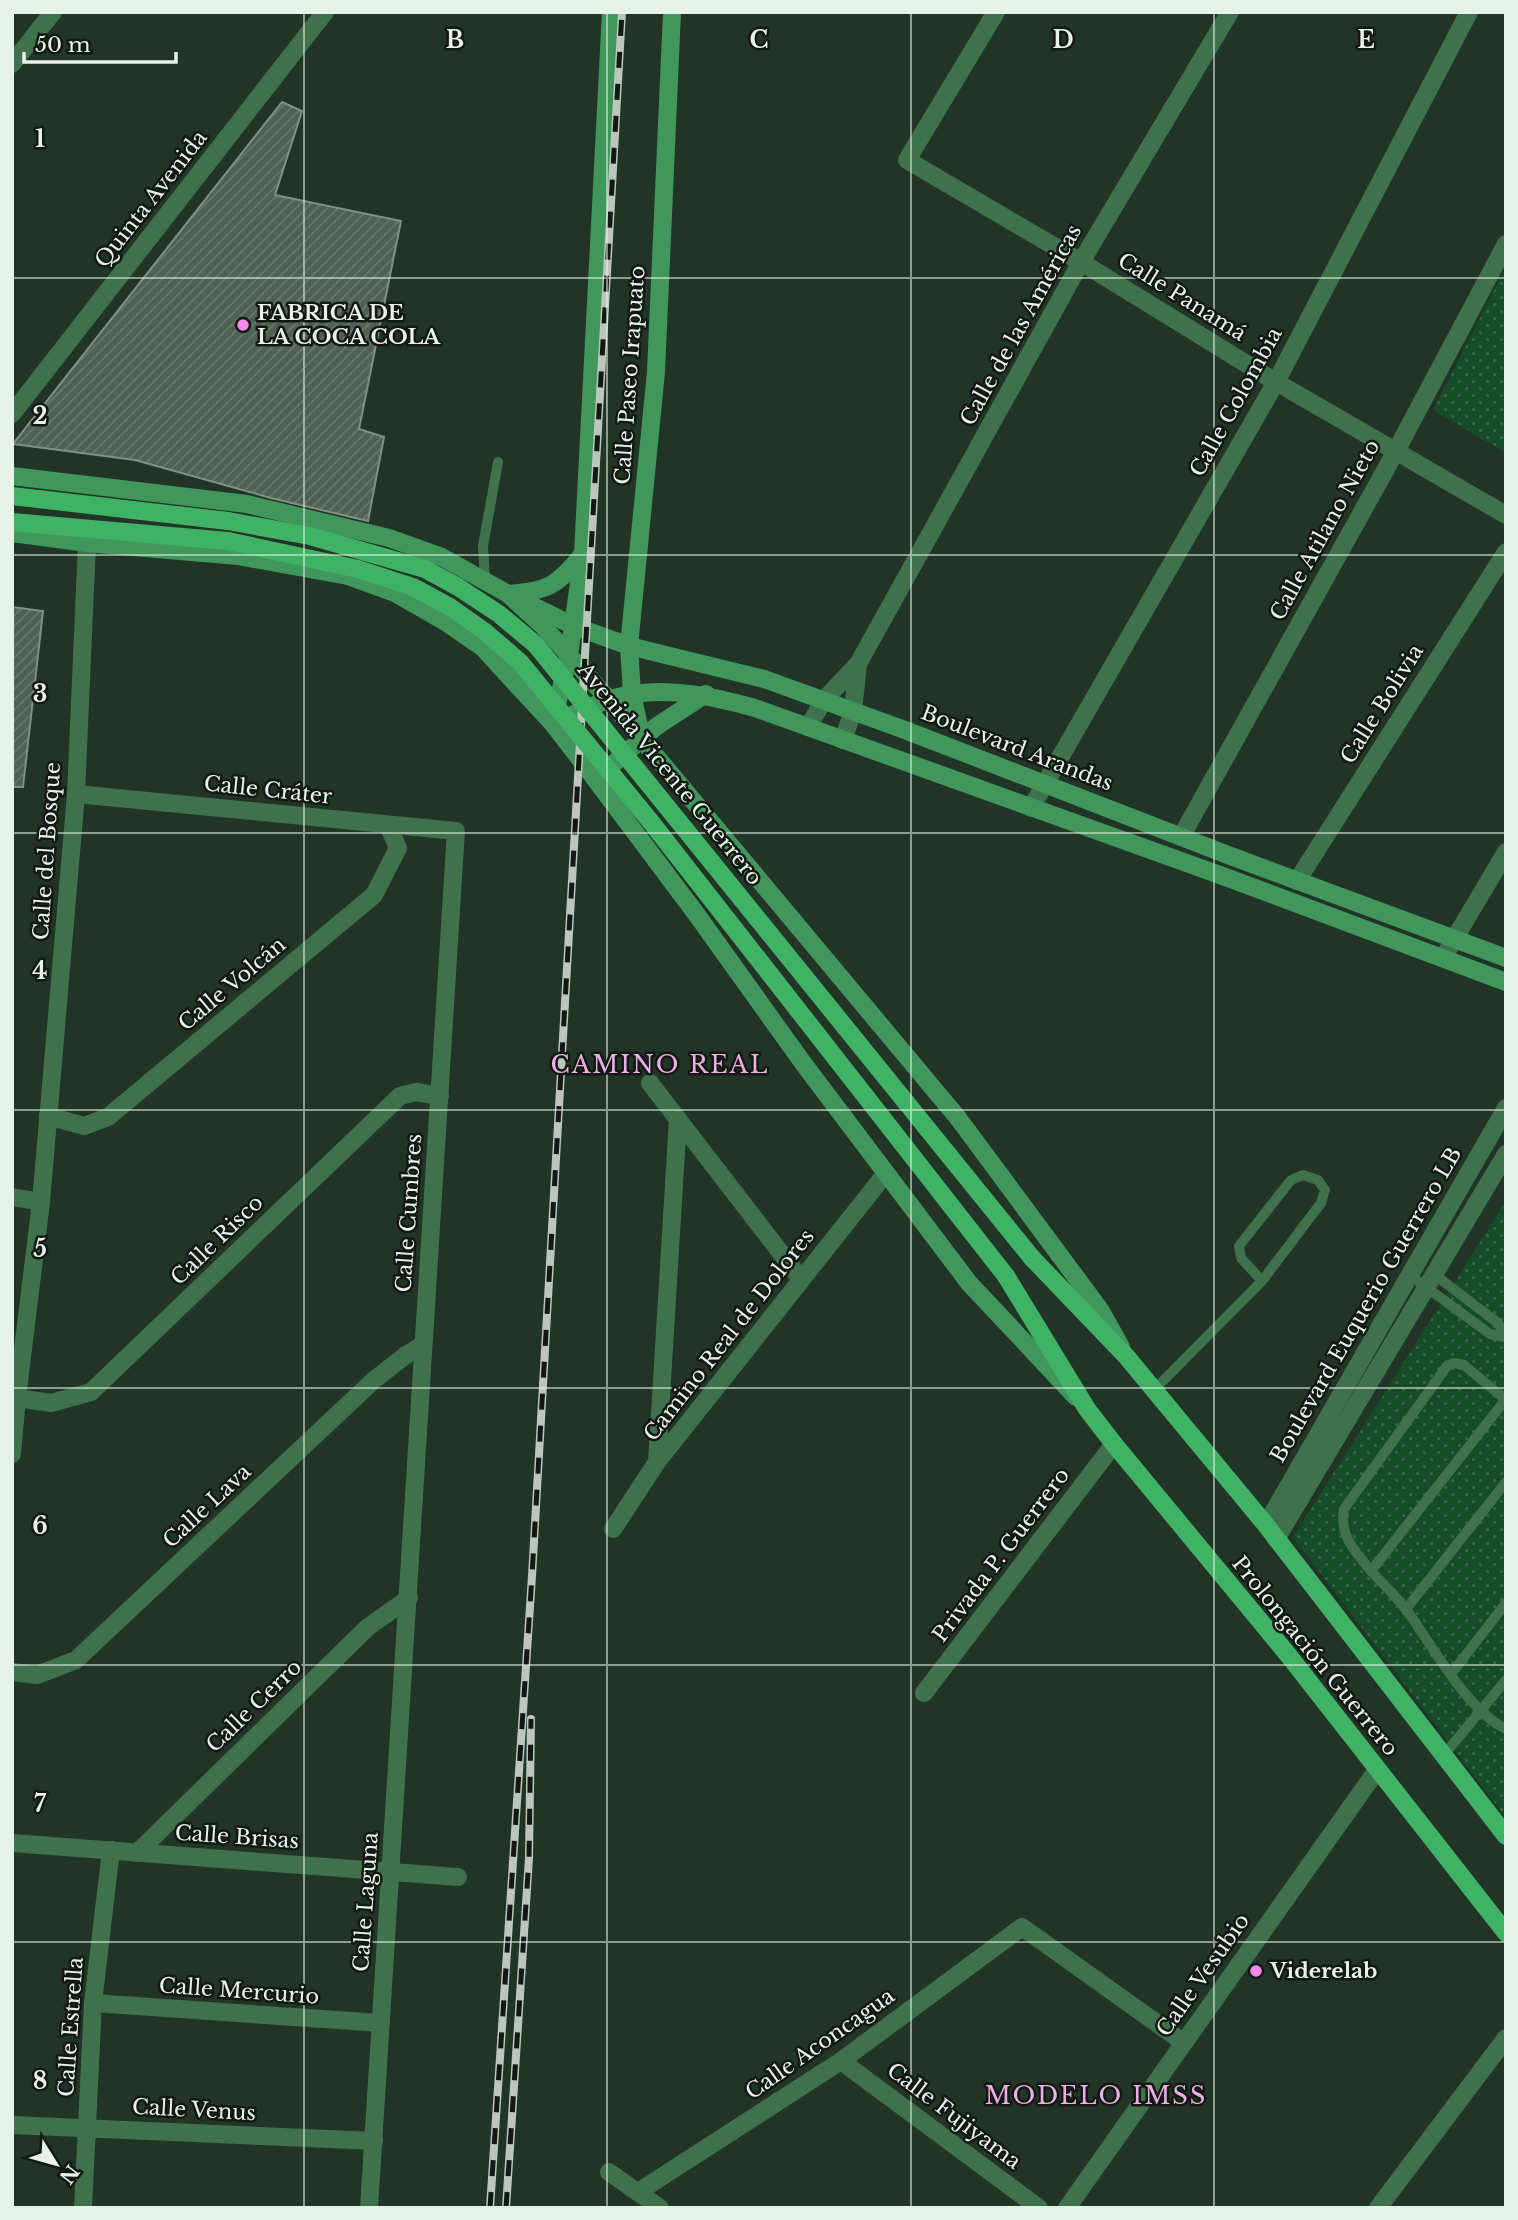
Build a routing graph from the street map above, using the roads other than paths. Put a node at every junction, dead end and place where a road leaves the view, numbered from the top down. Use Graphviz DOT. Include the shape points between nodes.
graph roads {
  1 [pos="53,12"];
  2 [pos="325,12"];
  3 [pos="611,12"];
  4 [pos="672,12"];
  5 [pos="996,12"];
  6 [pos="1230,12"];
  7 [pos="1469,12"];
  8 [pos="12,64"];
  9 [pos="1506,244"];
  10 [pos="1081,262"];
  11 [pos="1276,382"];
  12 [pos="12,414"];
  13 [pos="1396,451"];
  14 [pos="498,462"];
  15 [pos="12,476"];
  16 [pos="12,496"];
  17 [pos="1506,515"];
  18 [pos="12,522"];
  19 [pos="12,533"];
  20 [pos="88,543"];
  21 [pos="1506,552"];
  22 [pos="583,554"];
  23 [pos="485,579"];
  24 [pos="508,594"];
  25 [pos="527,612"];
  26 [pos="574,626"];
  27 [pos="629,646"];
  28 [pos="489,655"];
  29 [pos="569,655"];
  30 [pos="858,664"];
  31 [pos="632,694"];
  32 [pos="706,694"];
  33 [pos="609,700"];
  34 [pos="824,700"];
  35 [pos="853,711"];
  36 [pos="552,724"];
  37 [pos="808,727"];
  38 [pos="642,739"];
  39 [pos="843,740"];
  40 [pos="595,779"];
  41 [pos="1044,782"];
  42 [pos="76,794"];
  43 [pos="1031,808"];
  44 [pos="388,825"];
  45 [pos="456,831"];
  46 [pos="1181,837"];
  47 [pos="1506,852"];
  48 [pos="1297,881"];
  49 [pos="1453,939"];
  50 [pos="1443,958"];
  51 [pos="1506,958"];
  52 [pos="1504,982"];
  53 [pos="650,1083"];
  54 [pos="439,1096"];
  55 [pos="1506,1108"];
  56 [pos="48,1116"];
  57 [pos="678,1119"];
  58 [pos="1506,1154"];
  59 [pos="886,1173"];
  60 [pos="12,1198"];
  61 [pos="41,1202"];
  62 [pos="1411,1276"];
  63 [pos="801,1279"];
  64 [pos="1262,1281"];
  65 [pos="1431,1282"];
  66 [pos="20,1308"];
  67 [pos="1505,1338"];
  68 [pos="423,1345"];
  69 [pos="1126,1356"];
  70 [pos="1154,1390"];
  71 [pos="16,1398"];
  72 [pos="1505,1399"];
  73 [pos="1087,1409"];
  74 [pos="1114,1444"];
  75 [pos="12,1454"];
  76 [pos="657,1462"];
  77 [pos="1506,1482"];
  78 [pos="613,1529"];
  79 [pos="1271,1532"];
  80 [pos="1371,1571"];
  81 [pos="409,1598"];
  82 [pos="1506,1603"];
  83 [pos="1406,1609"];
  84 [pos="12,1672"];
  85 [pos="1451,1674"];
  86 [pos="1506,1680"];
  87 [pos="924,1693"];
  88 [pos="1481,1712"];
  89 [pos="1506,1729"];
  90 [pos="1443,1756"];
  91 [pos="1377,1770"];
  92 [pos="1506,1836"];
  93 [pos="12,1843"];
  94 [pos="111,1850"];
  95 [pos="136,1853"];
  96 [pos="391,1872"];
  97 [pos="458,1877"];
  98 [pos="1506,1933"];
  99 [pos="93,2003"];
  100 [pos="381,2024"];
  101 [pos="1506,2038"];
  102 [pos="1183,2042"];
  103 [pos="841,2061"];
  104 [pos="12,2126"];
  105 [pos="88,2128"];
  106 [pos="374,2141"];
  107 [pos="609,2172"];
  108 [pos="638,2192"];
  109 [pos="83,2208"];
  110 [pos="369,2208"];
  111 [pos="660,2208"];
  112 [pos="1039,2208"];
  113 [pos="1067,2208"];
  114 [pos="1378,2208"];
  1 -- 8 [label="street"];
  2 -- 12 [label="street, Quinta Avenida"];
  3 -- 22 [label="main road, Calle Paseo Irapuato"];
  4 -- 27 [label="main road, Calle Paseo Irapuato" via="656,372"];
  5 -- 10 [label="street, Calle Panamá" via="907,160"];
  6 -- 10 [label="street, Calle de las Américas"];
  7 -- 11 [label="street, Calle Colombia"];
  9 -- 13 [label="street, Calle Atilano Nieto"];
  10 -- 11 [label="street, Calle Panamá"];
  10 -- 30 [label="street, Calle de las Américas"];
  11 -- 13 [label="street, Calle Panamá"];
  11 -- 41 [label="street, Calle Colombia"];
  13 -- 17 [label="street, Calle Panamá"];
  13 -- 46 [label="street, Calle Atilano Nieto"];
  14 -- 23 [label="lane" via="483,546"];
  15 -- 23 [label="main road" via="247,504 389,538 442,556"];
  16 -- 69 [label="main road, Avenida Vicente Guerrero, bridge" via="228,520 310,536 425,569 499,614 536,645 1032,1258"];
  18 -- 73 [label="main road, Avenida Vicente Guerrero, bridge" via="228,541 358,569 413,587 484,631 520,662 652,822 1006,1276"];
  19 -- 20 [label="main road"];
  20 -- 28 [label="main road" via="239,556 348,576 395,593"];
  20 -- 42 [label="street, Calle del Bosque"];
  21 -- 48 [label="street, Calle Bolivia"];
  22 -- 24 [label="main road" via="554,585"];
  22 -- 26 [label="main road, Calle Paseo Irapuato"];
  23 -- 24 [label="main road"];
  24 -- 25 [label="main road"];
  24 -- 26 [label="main road, Boulevard Arandas"];
  25 -- 28 [label="main road" via="524,629 514,643"];
  25 -- 29 [label="main road"];
  26 -- 27 [label="main road, Boulevard Arandas"];
  26 -- 29 [label="main road, Calle Paseo Irapuato"];
  27 -- 31 [label="main road, Calle Paseo Irapuato"];
  27 -- 34 [label="main road, Boulevard Arandas" via="764,679"];
  28 -- 36 [label="main road"];
  29 -- 33 [label="main road"];
  29 -- 36 [label="main road, Calle Paseo Irapuato"];
  30 -- 34 [label="street, Calle de las Américas"];
  30 -- 35 [label="street, Calle de las Américas"];
  31 -- 32 [label="main road"];
  31 -- 33 [label="main road"];
  31 -- 38 [label="main road, Calle Paseo Irapuato"];
  32 -- 37 [label="main road"];
  32 -- 38 [label="main road"];
  33 -- 36 [label="main road"];
  33 -- 38 [label="main road"];
  34 -- 35 [label="main road, Boulevard Arandas"];
  34 -- 37 [label="street, Calle de las Américas"];
  35 -- 39 [label="street, Calle de las Américas"];
  35 -- 41 [label="main road, Boulevard Arandas"];
  36 -- 40 [label="main road"];
  37 -- 39 [label="main road"];
  38 -- 40 [label="main road"];
  38 -- 69 [label="main road" via="958,1118 1101,1311"];
  39 -- 43 [label="main road"];
  40 -- 59 [label="main road"];
  41 -- 43 [label="street, Calle Colombia"];
  41 -- 46 [label="main road, Boulevard Arandas"];
  42 -- 44 [label="street, Calle Cráter"];
  42 -- 56 [label="street, Calle del Bosque"];
  43 -- 50 [label="main road"];
  44 -- 45 [label="street, Calle Cráter"];
  44 -- 56 [label="street, Calle Volcán" via="398,848 373,895 108,1117 84,1126"];
  45 -- 54 [label="street, Calle Cumbres"];
  46 -- 48 [label="main road, Boulevard Arandas"];
  47 -- 49 [label="street"];
  48 -- 49 [label="main road, Boulevard Arandas"];
  49 -- 50 [label="street"];
  49 -- 51 [label="main road, Boulevard Arandas"];
  50 -- 52 [label="main road"];
  53 -- 57 [label="street"];
  54 -- 68 [label="street, Calle Cumbres"];
  54 -- 71 [label="street, Calle Risco" via="416,1092 400,1096 91,1392 51,1403"];
  55 -- 62 [label="street, Boulevard Euquerio Guerrero LB"];
  56 -- 61 [label="street, Calle del Bosque"];
  57 -- 63 [label="street"];
  57 -- 76 [label="street"];
  58 -- 65 [label="street, Boulevard Euquerio Guerrero LB"];
  59 -- 63 [label="street, Camino Real de Dolores"];
  59 -- 73 [label="main road" via="969,1283"];
  60 -- 61 [label="street"];
  61 -- 66 [label="street, Calle del Bosque"];
  62 -- 65 [label="lane"];
  62 -- 79 [label="street, Boulevard Euquerio Guerrero LB"];
  63 -- 76 [label="street, Camino Real de Dolores"];
  64 -- 64 [label="lane" via="1321,1203 1325,1190 1318,1180 1303,1175 1291,1180 1239,1246 1241,1258"];
  64 -- 70 [label="lane"];
  65 -- 67 [label="lane" via="1490,1334"];
  65 -- 67 [label="lane" via="1498,1323"];
  65 -- 79 [label="street, Boulevard Euquerio Guerrero LB"];
  66 -- 71 [label="street, Calle del Bosque"];
  68 -- 81 [label="street, Calle Cumbres"];
  68 -- 84 [label="street, Calle Lava" via="374,1380 76,1660 37,1675"];
  69 -- 70 [label="main road, Prolongación Guerrero"];
  70 -- 79 [label="main road, Prolongación Guerrero"];
  71 -- 75 [label="street, Calle del Bosque"];
  72 -- 80 [label="lane"];
  72 -- 80 [label="lane" via="1464,1365 1447,1366 1344,1508 1341,1522 1346,1539"];
  73 -- 74 [label="main road, Prolongación Guerrero"];
  74 -- 87 [label="street, Privada P. Guerrero"];
  74 -- 91 [label="main road, Prolongación Guerrero"];
  76 -- 78 [label="street, Camino Real de Dolores"];
  77 -- 83 [label="lane"];
  79 -- 90 [label="main road, Prolongación Guerrero"];
  80 -- 83 [label="lane"];
  81 -- 95 [label="street, Calle Cerro" via="368,1627"];
  81 -- 96 [label="street, Calle Laguna"];
  82 -- 85 [label="lane"];
  83 -- 85 [label="lane"];
  85 -- 88 [label="lane"];
  86 -- 88 [label="lane"];
  88 -- 89 [label="lane"];
  88 -- 90 [label="lane"];
  90 -- 92 [label="main road, Prolongación Guerrero"];
  91 -- 98 [label="main road, Prolongación Guerrero"];
  91 -- 102 [label="street, Calle Vesubio"];
  93 -- 94 [label="street, Calle Brisas"];
  94 -- 95 [label="street, Calle Brisas"];
  94 -- 99 [label="street, Calle Estrella"];
  95 -- 96 [label="street, Calle Brisas"];
  96 -- 97 [label="street, Calle Brisas"];
  96 -- 100 [label="street, Calle Laguna"];
  99 -- 100 [label="street, Calle Mercurio"];
  99 -- 105 [label="street, Calle Estrella"];
  100 -- 106 [label="street, Calle Laguna"];
  101 -- 114 [label="street"];
  102 -- 103 [label="street, Calle Aconcagua" via="1022,1927"];
  102 -- 113 [label="street, Calle Vesubio"];
  103 -- 108 [label="street, Calle Aconcagua"];
  103 -- 112 [label="street, Calle Fujiyama"];
  104 -- 105 [label="street, Calle Venus"];
  105 -- 106 [label="street, Calle Venus"];
  105 -- 109 [label="street, Calle Estrella"];
  106 -- 110 [label="street, Calle Laguna"];
  107 -- 108 [label="street"];
  108 -- 111 [label="street"];
}
